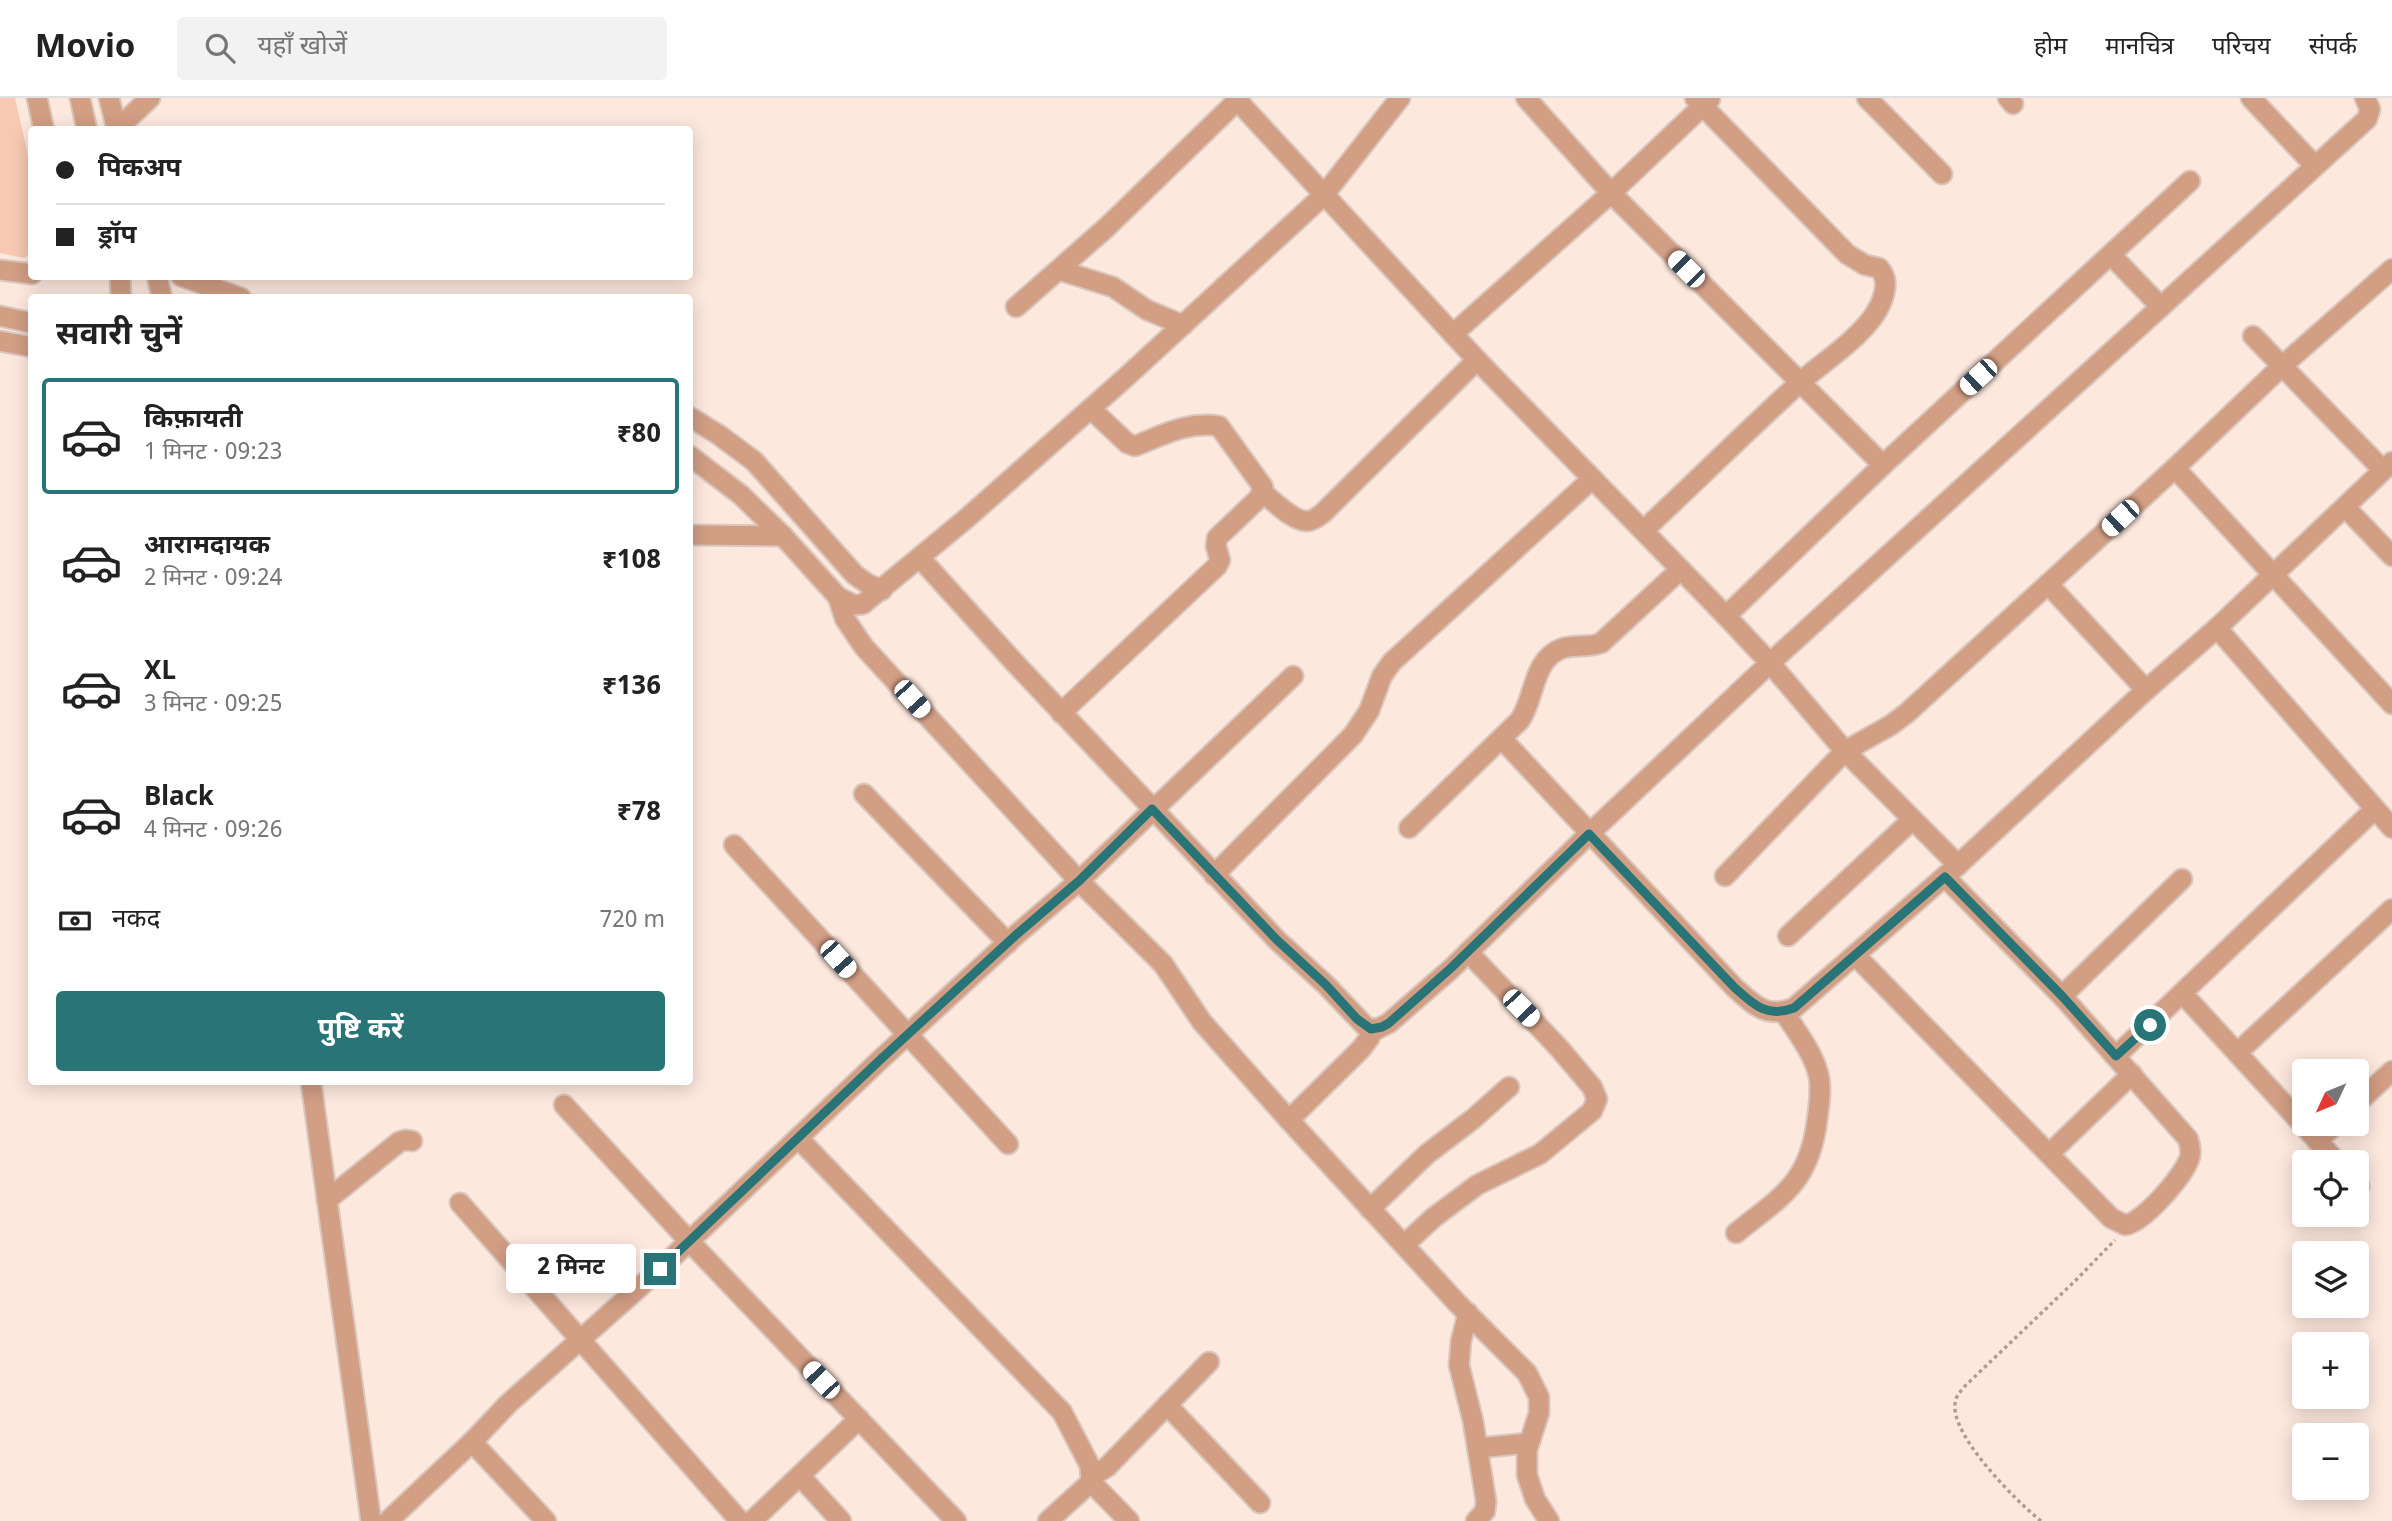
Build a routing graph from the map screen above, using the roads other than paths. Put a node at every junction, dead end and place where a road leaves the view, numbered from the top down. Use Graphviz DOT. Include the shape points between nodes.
graph roads {
  1 [pos="37,98"];
  2 [pos="80,98"];
  3 [pos="109,98"];
  4 [pos="150,98"];
  5 [pos="1400,98"];
  6 [pos="1526,98"];
  7 [pos="1867,98"];
  8 [pos="2251,98"];
  9 [pos="2365,98"];
  10 [pos="1237,99"];
  11 [pos="1703,101"];
  12 [pos="43,126"];
  13 [pos="86,126"];
  14 [pos="116,126"];
  15 [pos="120,126"];
  16 [pos="2314,165"];
  17 [pos="1942,174"];
  18 [pos="2190,181"];
  19 [pos="1611,193"];
  20 [pos="1324,195"];
  21 [pos="2111,255"];
  22 [pos="2392,269"];
  23 [pos="0,270"];
  24 [pos="1059,270"];
  25 [pos="28,274"];
  26 [pos="192,280"];
  27 [pos="230,294"];
  28 [pos="1016,307"];
  29 [pos="2161,307"];
  30 [pos="0,316"];
  31 [pos="28,322"];
  32 [pos="1183,325"];
  33 [pos="1453,334"];
  34 [pos="2253,336"];
  35 [pos="0,341"];
  36 [pos="28,346"];
  37 [pos="1477,360"];
  38 [pos="2281,367"];
  39 [pos="1799,383"];
  40 [pos="1091,409"];
  41 [pos="693,420"];
  42 [pos="693,458"];
  43 [pos="1882,465"];
  44 [pos="2388,466"];
  45 [pos="2175,468"];
  46 [pos="1592,479"];
  47 [pos="1262,492"];
  48 [pos="2345,507"];
  49 [pos="1644,530"];
  50 [pos="693,535"];
  51 [pos="783,536"];
  52 [pos="2392,556"];
  53 [pos="920,558"];
  54 [pos="1680,570"];
  55 [pos="2272,574"];
  56 [pos="2048,584"];
  57 [pos="881,590"];
  58 [pos="838,597"];
  59 [pos="1726,616"];
  60 [pos="2217,628"];
  61 [pos="1770,663"];
  62 [pos="1293,676"];
  63 [pos="2146,690"];
  64 [pos="2392,704"];
  65 [pos="1061,713"];
  66 [pos="1502,739"];
  67 [pos="1845,751"];
  68 [pos="864,794"];
  69 [pos="1152,809"];
  70 [pos="2375,809"];
  71 [pos="1912,820"];
  72 [pos="1409,828"];
  73 [pos="2392,828"];
  74 [pos="1589,834"];
  75 [pos="734,845"];
  76 [pos="1951,871"];
  77 [pos="1214,875"];
  78 [pos="1725,876"];
  79 [pos="2182,879"];
  80 [pos="1079,881"];
  81 [pos="2392,909"];
  82 [pos="1788,936"];
  83 [pos="1008,943"];
  84 [pos="1468,952"];
  85 [pos="1855,955"];
  86 [pos="2183,994"];
  87 [pos="2062,996"];
  88 [pos="1784,1012"];
  89 [pos="1371,1029"];
  90 [pos="907,1035"];
  91 [pos="2236,1054"];
  92 [pos="2116,1056"];
  93 [pos="2392,1071"];
  94 [pos="2132,1074"];
  95 [pos="311,1085"];
  96 [pos="1509,1087"];
  97 [pos="2370,1091"];
  98 [pos="564,1105"];
  99 [pos="1289,1121"];
  100 [pos="2323,1136"];
  101 [pos="799,1139"];
  102 [pos="2317,1141"];
  103 [pos="412,1142"];
  104 [pos="1008,1144"];
  105 [pos="2326,1150"];
  106 [pos="2049,1154"];
  107 [pos="327,1200"];
  108 [pos="460,1203"];
  109 [pos="1370,1209"];
  110 [pos="1736,1233"];
  111 [pos="688,1241"];
  112 [pos="1404,1245"];
  113 [pos="1468,1313"];
  114 [pos="580,1341"];
  115 [pos="1209,1362"];
  116 [pos="1167,1405"];
  117 [pos="859,1419"];
  118 [pos="472,1442"];
  119 [pos="1529,1443"];
  120 [pos="1478,1448"];
  121 [pos="800,1476"];
  122 [pos="1092,1479"];
  123 [pos="1260,1503"];
  124 [pos="371,1521"];
  125 [pos="388,1521"];
  126 [pos="546,1521"];
  127 [pos="740,1521"];
  128 [pos="752,1521"];
  129 [pos="841,1521"];
  130 [pos="956,1521"];
  131 [pos="1048,1521"];
  132 [pos="1129,1521"];
  133 [pos="1476,1521"];
  134 [pos="1549,1521"];
  1 -- 12 [label="street"];
  2 -- 13 [label="street"];
  3 -- 14 [label="street"];
  4 -- 15 [label="street"];
  5 -- 20 [label="street"];
  6 -- 19 [label="street"];
  7 -- 17 [label="street"];
  8 -- 16 [label="street"];
  9 -- 16 [label="street" via="2370,109 2367,118"];
  10 -- 20 [label="street"];
  10 -- 24 [label="street"];
  11 -- 19 [label="street"];
  11 -- 39 [label="street" via="1847,254 1879,268 1886,279 1881,305 1866,326"];
  16 -- 29 [label="street"];
  18 -- 21 [label="street"];
  19 -- 33 [label="street"];
  19 -- 39 [label="street"];
  20 -- 32 [label="street"];
  20 -- 33 [label="street"];
  21 -- 29 [label="street"];
  21 -- 43 [label="street"];
  22 -- 38 [label="street"];
  23 -- 25 [label="street"];
  24 -- 28 [label="street"];
  24 -- 32 [label="street" via="1113,287 1147,310"];
  26 -- 27 [label="street"];
  29 -- 61 [label="street"];
  30 -- 31 [label="street"];
  32 -- 40 [label="street"];
  33 -- 37 [label="street"];
  34 -- 38 [label="street"];
  35 -- 36 [label="street"];
  37 -- 46 [label="street"];
  37 -- 47 [label="street" via="1314,519 1296,517"];
  38 -- 44 [label="street"];
  38 -- 45 [label="street"];
  39 -- 43 [label="street"];
  39 -- 49 [label="street"];
  40 -- 47 [label="street" via="1135,446 1176,428 1219,426 1261,483"];
  40 -- 53 [label="street"];
  41 -- 57 [label="street" via="754,461 855,575"];
  42 -- 51 [label="street"];
  43 -- 59 [label="street"];
  44 -- 48 [label="street"];
  45 -- 55 [label="street"];
  45 -- 56 [label="street"];
  46 -- 49 [label="street"];
  46 -- 77 [label="street" via="1391,662 1369,712 1353,735"];
  47 -- 65 [label="street" via="1217,538 1217,566"];
  48 -- 52 [label="street"];
  48 -- 55 [label="street"];
  49 -- 54 [label="street"];
  50 -- 51 [label="street"];
  51 -- 58 [label="street"];
  53 -- 57 [label="street"];
  53 -- 65 [label="street"];
  54 -- 59 [label="street"];
  54 -- 66 [label="street" via="1601,643 1564,648 1548,657 1526,711"];
  55 -- 60 [label="street"];
  55 -- 64 [label="street"];
  56 -- 63 [label="street"];
  56 -- 67 [label="street" via="1899,720"];
  57 -- 58 [label="street" via="863,604"];
  58 -- 80 [label="street" via="845,619 864,647"];
  59 -- 61 [label="street"];
  60 -- 63 [label="street"];
  60 -- 70 [label="street"];
  61 -- 67 [label="street"];
  61 -- 74 [label="street"];
  62 -- 69 [label="street"];
  63 -- 76 [label="street"];
  65 -- 69 [label="street"];
  66 -- 72 [label="street"];
  66 -- 74 [label="street"];
  67 -- 71 [label="street"];
  67 -- 78 [label="street"];
  68 -- 83 [label="street"];
  69 -- 77 [label="street"];
  69 -- 80 [label="street"];
  70 -- 73 [label="street"];
  70 -- 86 [label="street"];
  71 -- 76 [label="street"];
  71 -- 82 [label="street"];
  74 -- 84 [label="street"];
  74 -- 88 [label="street" via="1734,987 1771,1013"];
  75 -- 90 [label="street"];
  76 -- 85 [label="street"];
  76 -- 87 [label="street"];
  77 -- 89 [label="street"];
  79 -- 87 [label="street"];
  80 -- 83 [label="street"];
  80 -- 99 [label="street" via="1163,964 1202,1022"];
  81 -- 91 [label="street"];
  83 -- 90 [label="street"];
  84 -- 89 [label="street" via="1389,1023"];
  84 -- 112 [label="street" via="1552,1041 1597,1099 1592,1111 1540,1154 1477,1185"];
  85 -- 88 [label="street"];
  85 -- 106 [label="street"];
  86 -- 91 [label="street"];
  86 -- 92 [label="street"];
  87 -- 92 [label="street"];
  88 -- 110 [label="street" via="1818,1073 1814,1145 1792,1186"];
  89 -- 99 [label="street" via="1361,1049"];
  90 -- 101 [label="street"];
  90 -- 104 [label="street"];
  91 -- 102 [label="street"];
  92 -- 94 [label="street"];
  93 -- 97 [label="street"];
  94 -- 106 [label="street"];
  94 -- 106 [label="street" via="2183,1132 2191,1149 2176,1179 2154,1204 2130,1225 2119,1223"];
  95 -- 107 [label="street"];
  96 -- 109 [label="street" via="1427,1154"];
  98 -- 111 [label="street"];
  99 -- 109 [label="street"];
  100 -- 102 [label="street"];
  101 -- 111 [label="street"];
  101 -- 122 [label="street" via="1057,1406 1090,1466"];
  102 -- 105 [label="street"];
  103 -- 107 [label="street" via="399,1142"];
  107 -- 124 [label="street"];
  108 -- 114 [label="street"];
  109 -- 112 [label="street"];
  111 -- 114 [label="street"];
  111 -- 117 [label="street"];
  112 -- 113 [label="street"];
  113 -- 119 [label="street" via="1534,1382 1539,1413"];
  113 -- 120 [label="street" via="1459,1366"];
  114 -- 118 [label="street"];
  114 -- 127 [label="street"];
  115 -- 116 [label="street"];
  116 -- 122 [label="street"];
  116 -- 123 [label="street"];
  117 -- 121 [label="street"];
  117 -- 130 [label="street"];
  118 -- 125 [label="street"];
  118 -- 126 [label="street"];
  119 -- 120 [label="street"];
  119 -- 134 [label="street" via="1527,1475"];
  120 -- 133 [label="street" via="1486,1501 1485,1511"];
  121 -- 128 [label="street"];
  121 -- 129 [label="street"];
  122 -- 131 [label="street"];
  122 -- 132 [label="street"];
}
